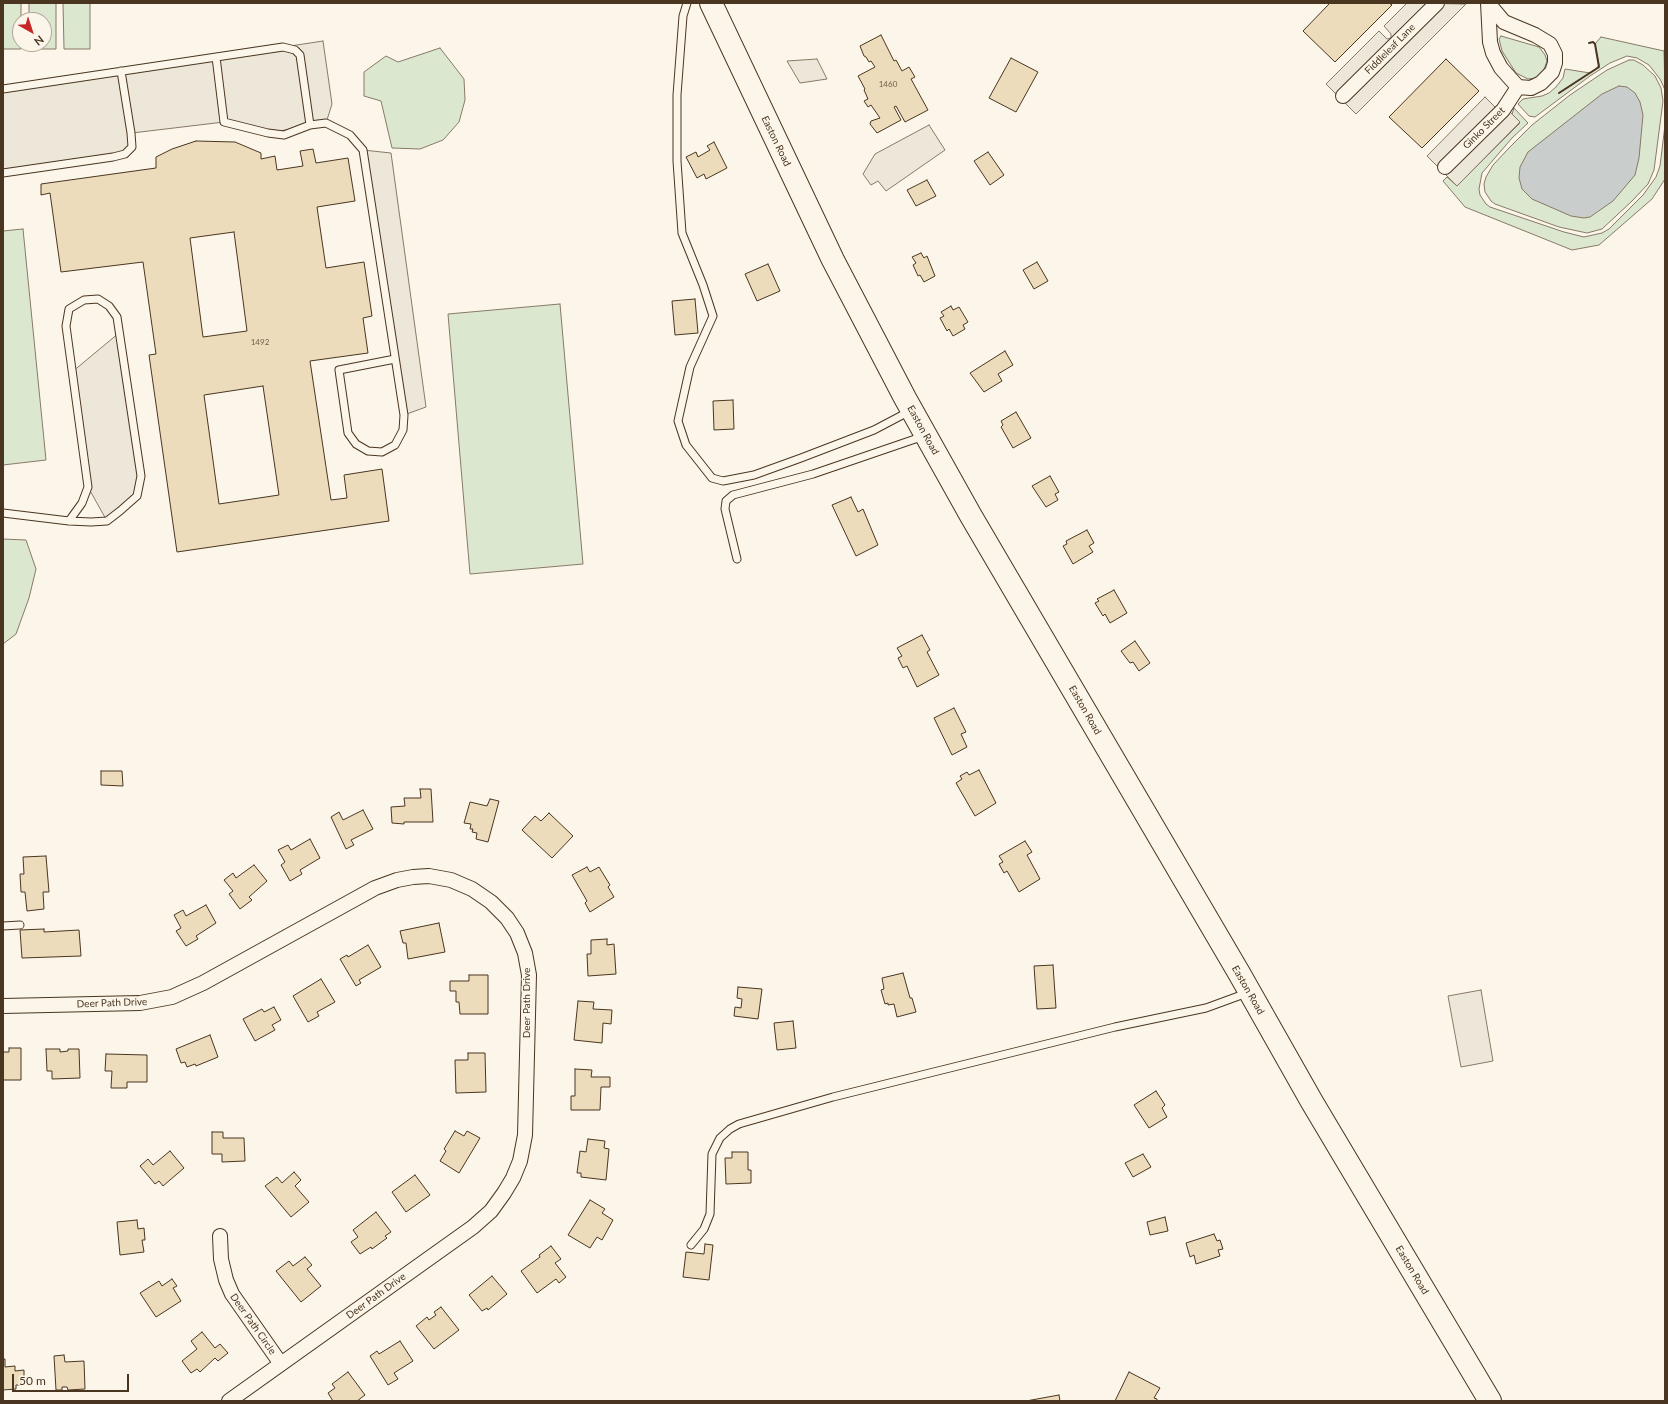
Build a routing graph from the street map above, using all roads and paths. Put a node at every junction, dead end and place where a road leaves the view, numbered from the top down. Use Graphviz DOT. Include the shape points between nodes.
graph roads {
  1 [pos="687,3"];
  2 [pos="711,3"];
  3 [pos="1437,3"];
  4 [pos="1488,3"];
  5 [pos="216,57"];
  6 [pos="121,71"];
  7 [pos="1518,87"];
  8 [pos="3,89"];
  9 [pos="1343,96"];
  10 [pos="310,125"];
  11 [pos="1445,167"];
  12 [pos="3,173"];
  13 [pos="395,358"];
  14 [pos="912,410"];
  15 [pos="926,436"];
  16 [pos="3,513"];
  17 [pos="69,521"];
  18 [pos="737,559"];
  19 [pos="20,925"];
  20 [pos="3,926"];
  21 [pos="1250,992"];
  22 [pos="3,1006"];
  23 [pos="220,1236"];
  24 [pos="691,1245"];
  25 [pos="281,1364"];
  26 [pos="229,1401"];
  27 [pos="1490,1401"];
  1 -- 14 [label="lane" via="683,16 677,95 677,161 682,233 713,316 690,367 678,421 686,445 712,478 723,481 754,475 801,458 874,430"];
  2 -- 14 [label="highway, Easton Road" via="833,260"];
  3 -- 9 [label="street, Fiddleleaf Lane"];
  4 -- 7 [label="street" via="1493,53 1500,68"];
  4 -- 7 [label="street" via="1504,22 1545,40 1555,54 1552,72 1545,80 1531,88"];
  5 -- 6 [label="lane"];
  5 -- 10 [label="lane" via="224,122 284,135"];
  5 -- 10 [label="lane" via="283,47 295,50 300,55"];
  6 -- 8 [label="lane"];
  6 -- 12 [label="lane" via="132,140 132,147 125,154"];
  7 -- 11 [label="street, Ginko Street" via="1503,110"];
  10 -- 13 [label="lane" via="326,123 350,135 363,150"];
  13 -- 13 [label="lane" via="404,415 403,430 395,445 382,452 368,451 356,444 348,433 339,370"];
  14 -- 15 [label="highway, Easton Road"];
  15 -- 18 [label="lane" via="813,474 733,495 726,501 725,509"];
  15 -- 21 [label="highway, Easton Road"];
  16 -- 17 [label="lane"];
  17 -- 17 [label="lane" via="107,521 136,496 141,476 117,317 109,306 98,299 84,300 69,309 66,326 88,487 82,503"];
  19 -- 20 [label="lane"];
  21 -- 24 [label="lane" via="1206,1008 1115,1027 856,1091 739,1124 720,1138 712,1154 710,1214 704,1229"];
  21 -- 27 [label="highway, Easton Road" via="1312,1102"];
  22 -- 25 [label="street, Deer Path Drive" via="140,1003 172,997 203,983 375,888 402,879 429,876 451,880 472,889 491,902 507,918 517,933 529,975 525,1135 520,1161 513,1178 491,1211 473,1227"];
  23 -- 25 [label="street, Deer Path Circle" via="221,1259 232,1294"];
  25 -- 26 [label="street, Deer Path Drive"];
}
